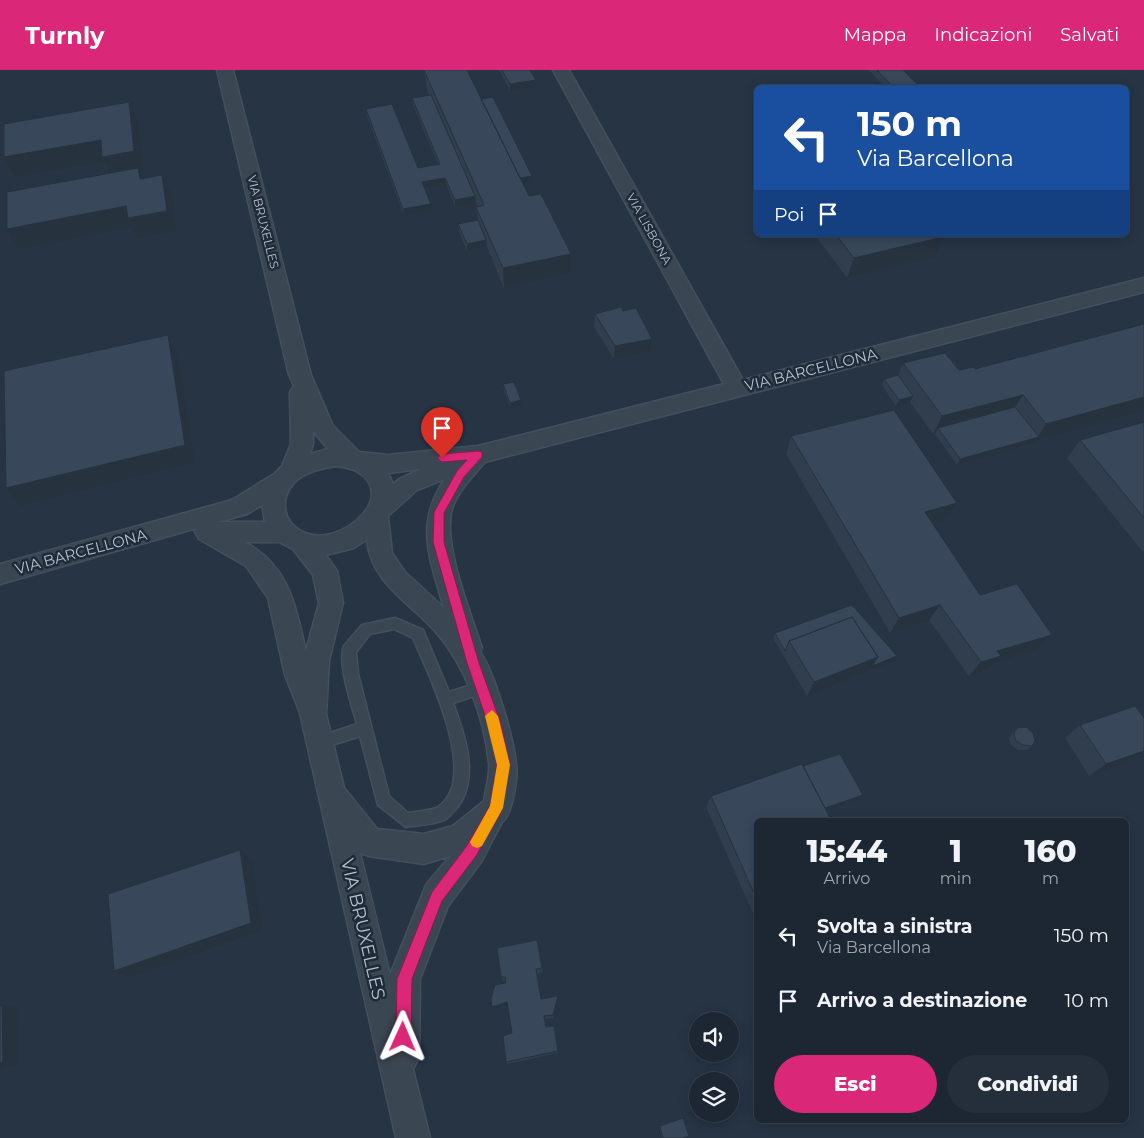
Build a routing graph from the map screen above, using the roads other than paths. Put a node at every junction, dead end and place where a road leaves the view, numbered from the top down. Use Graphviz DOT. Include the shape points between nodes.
graph roads {
  1 [pos="226,70"];
  2 [pos="561,70"];
  3 [pos="1144,285"];
  4 [pos="300,375"];
  5 [pos="737,388"];
  6 [pos="478,455"];
  7 [pos="354,459"];
  8 [pos="287,476"];
  9 [pos="380,512"];
  10 [pos="162,530"];
  11 [pos="207,532"];
  12 [pos="293,538"];
  13 [pos="0,574"];
  14 [pos="473,663"];
  15 [pos="482,688"];
  16 [pos="444,700"];
  17 [pos="313,714"];
  18 [pos="364,728"];
  19 [pos="320,743"];
  20 [pos="331,794"];
  21 [pos="497,808"];
  22 [pos="402,1094"];
  23 [pos="413,1138"];
  1 -- 4 [label="street, VIA BRUXELLES"];
  2 -- 5 [label="street, VIA LISBONA"];
  3 -- 5 [label="street, VIA BARCELLONA"];
  4 -- 7 [label="street, VIA BRUXELLES" via="324,431"];
  4 -- 8 [label="street, VIA BRUXELLES" via="302,444"];
  5 -- 6 [label="street, VIA BARCELLONA"];
  6 -- 7 [label="street, VIA BARCELLONA" via="388,464"];
  6 -- 9 [label="street, VIA BARCELLONA" via="409,484"];
  6 -- 14 [label="street, VIA BRUXELLES" via="460,474 439,512 439,542"];
  7 -- 8 [label="street" via="320,459"];
  7 -- 9 [label="street, VIA BRUXELLES" via="371,468 380,479 384,492"];
  8 -- 10 [label="street, VIA BARCELLONA" via="238,507"];
  8 -- 12 [label="street, VIA BRUXELLES" via="274,494 272,508 275,521"];
  9 -- 12 [label="street" via="366,529 336,543 318,545"];
  9 -- 14 [label="street, VIA BRUXELLES" via="380,556 396,579 444,624"];
  10 -- 11 [label="street, VIA BARCELLONA"];
  10 -- 13 [label="street, VIA BARCELLONA"];
  11 -- 12 [label="street, VIA BARCELLONA"];
  11 -- 17 [label="street, VIA BRUXELLES" via="255,559 280,595 298,675"];
  12 -- 17 [label="street, VIA BRUXELLES" via="325,571 331,603 316,661"];
  14 -- 15 [label="street, VIA BRUXELLES"];
  15 -- 16 [label="lane"];
  15 -- 21 [label="street, VIA BRUXELLES" via="495,724 504,765"];
  16 -- 18 [label="lane" via="418,634 395,624 366,629 349,650 351,674"];
  16 -- 18 [label="lane" via="462,756 460,791 441,814 406,820 383,800"];
  17 -- 19 [label="street, VIA BRUXELLES"];
  18 -- 19 [label="lane"];
  19 -- 20 [label="street, VIA BRUXELLES"];
  20 -- 21 [label="street, VIA BRUXELLES" via="369,842 424,849 461,838"];
  20 -- 22 [label="street, VIA BRUXELLES"];
  21 -- 22 [label="street, VIA BRUXELLES" via="471,852 437,896 404,979"];
  22 -- 23 [label="street, VIA BRUXELLES"];
}
